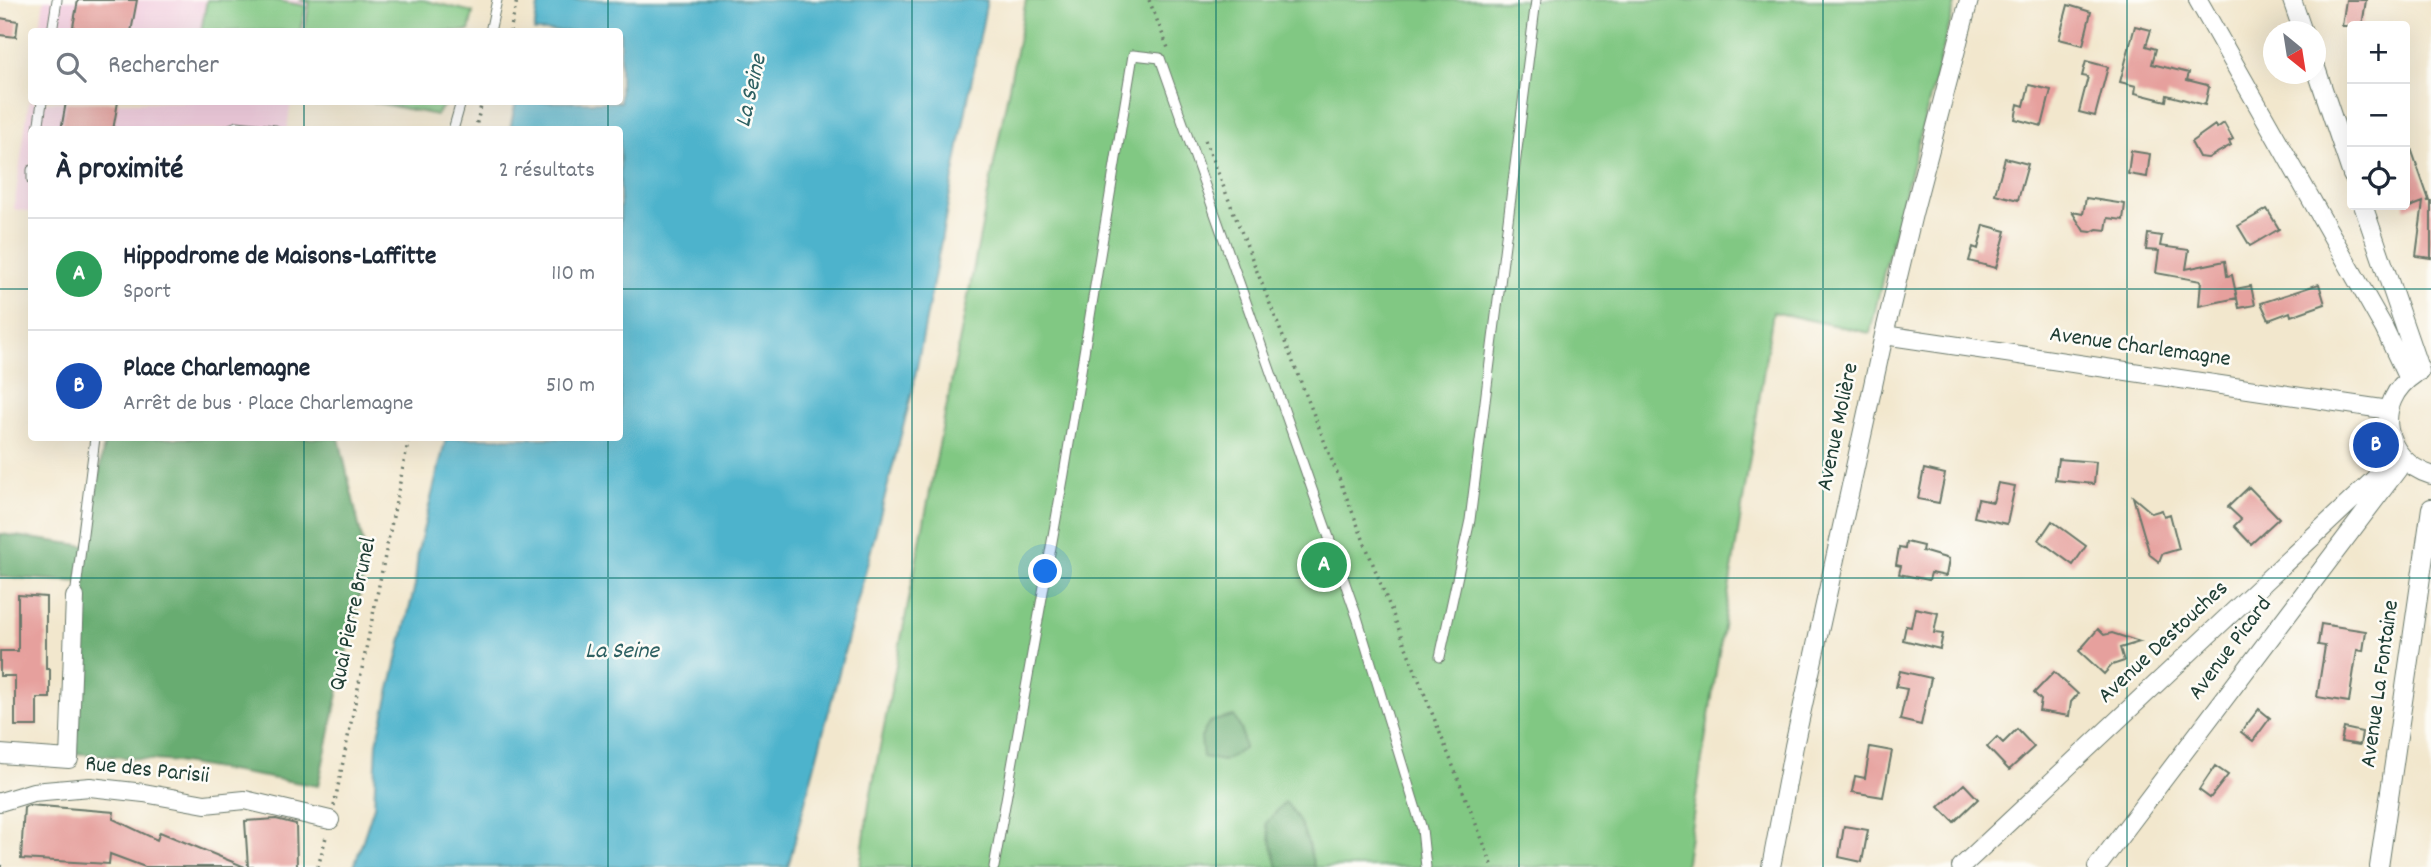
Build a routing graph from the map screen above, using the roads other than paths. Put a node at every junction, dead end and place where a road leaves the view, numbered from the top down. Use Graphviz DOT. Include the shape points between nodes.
graph roads {
  1 [pos="57,0"];
  2 [pos="497,0"];
  3 [pos="1536,0"];
  4 [pos="1969,0"];
  5 [pos="2198,0"];
  6 [pos="2292,0"];
  7 [pos="2299,21"];
  8 [pos="53,28"];
  9 [pos="491,28"];
  10 [pos="2321,84"];
  11 [pos="42,105"];
  12 [pos="459,105"];
  13 [pos="39,126"];
  14 [pos="454,126"];
  15 [pos="2347,161"];
  16 [pos="2365,210"];
  17 [pos="1884,335"];
  18 [pos="2419,372"];
  19 [pos="2389,410"];
  20 [pos="95,441"];
  21 [pos="2402,458"];
  22 [pos="2431,475"];
  23 [pos="2431,508"];
  24 [pos="75,597"];
  25 [pos="1440,657"];
  26 [pos="0,754"];
  27 [pos="69,759"];
  28 [pos="70,788"];
  29 [pos="0,802"];
  30 [pos="330,820"];
  31 [pos="994,867"];
  32 [pos="1426,867"];
  33 [pos="1771,867"];
  34 [pos="1961,867"];
  35 [pos="2097,867"];
  36 [pos="2379,867"];
  1 -- 8 [label="lane"];
  2 -- 9 [label="lane"];
  3 -- 25 [label="lane" via="1470,520"];
  4 -- 17 [label="street, Avenue Molière"];
  5 -- 18 [label="street" via="2384,328"];
  6 -- 7 [label="street"];
  10 -- 15 [label="street"];
  11 -- 13 [label="lane"];
  12 -- 14 [label="lane"];
  16 -- 18 [label="street"];
  17 -- 19 [label="street, Avenue Charlemagne"];
  17 -- 33 [label="street, Avenue Molière"];
  18 -- 19 [label="street" via="2396,393"];
  19 -- 21 [label="street" via="2392,442"];
  20 -- 24 [label="lane"];
  21 -- 22 [label="street"];
  21 -- 34 [label="street, Avenue Destouches"];
  21 -- 35 [label="street, Avenue Picard"];
  23 -- 36 [label="street, Avenue La Fontaine"];
  24 -- 27 [label="street"];
  26 -- 27 [label="street"];
  27 -- 28 [label="street"];
  28 -- 29 [label="street, Rue des Parisii"];
  28 -- 30 [label="street, Rue des Parisii" via="117,790 205,804 245,800"];
  31 -- 32 [label="lane" via="1133,55 1160,58 1357,617 1422,829"];
}
